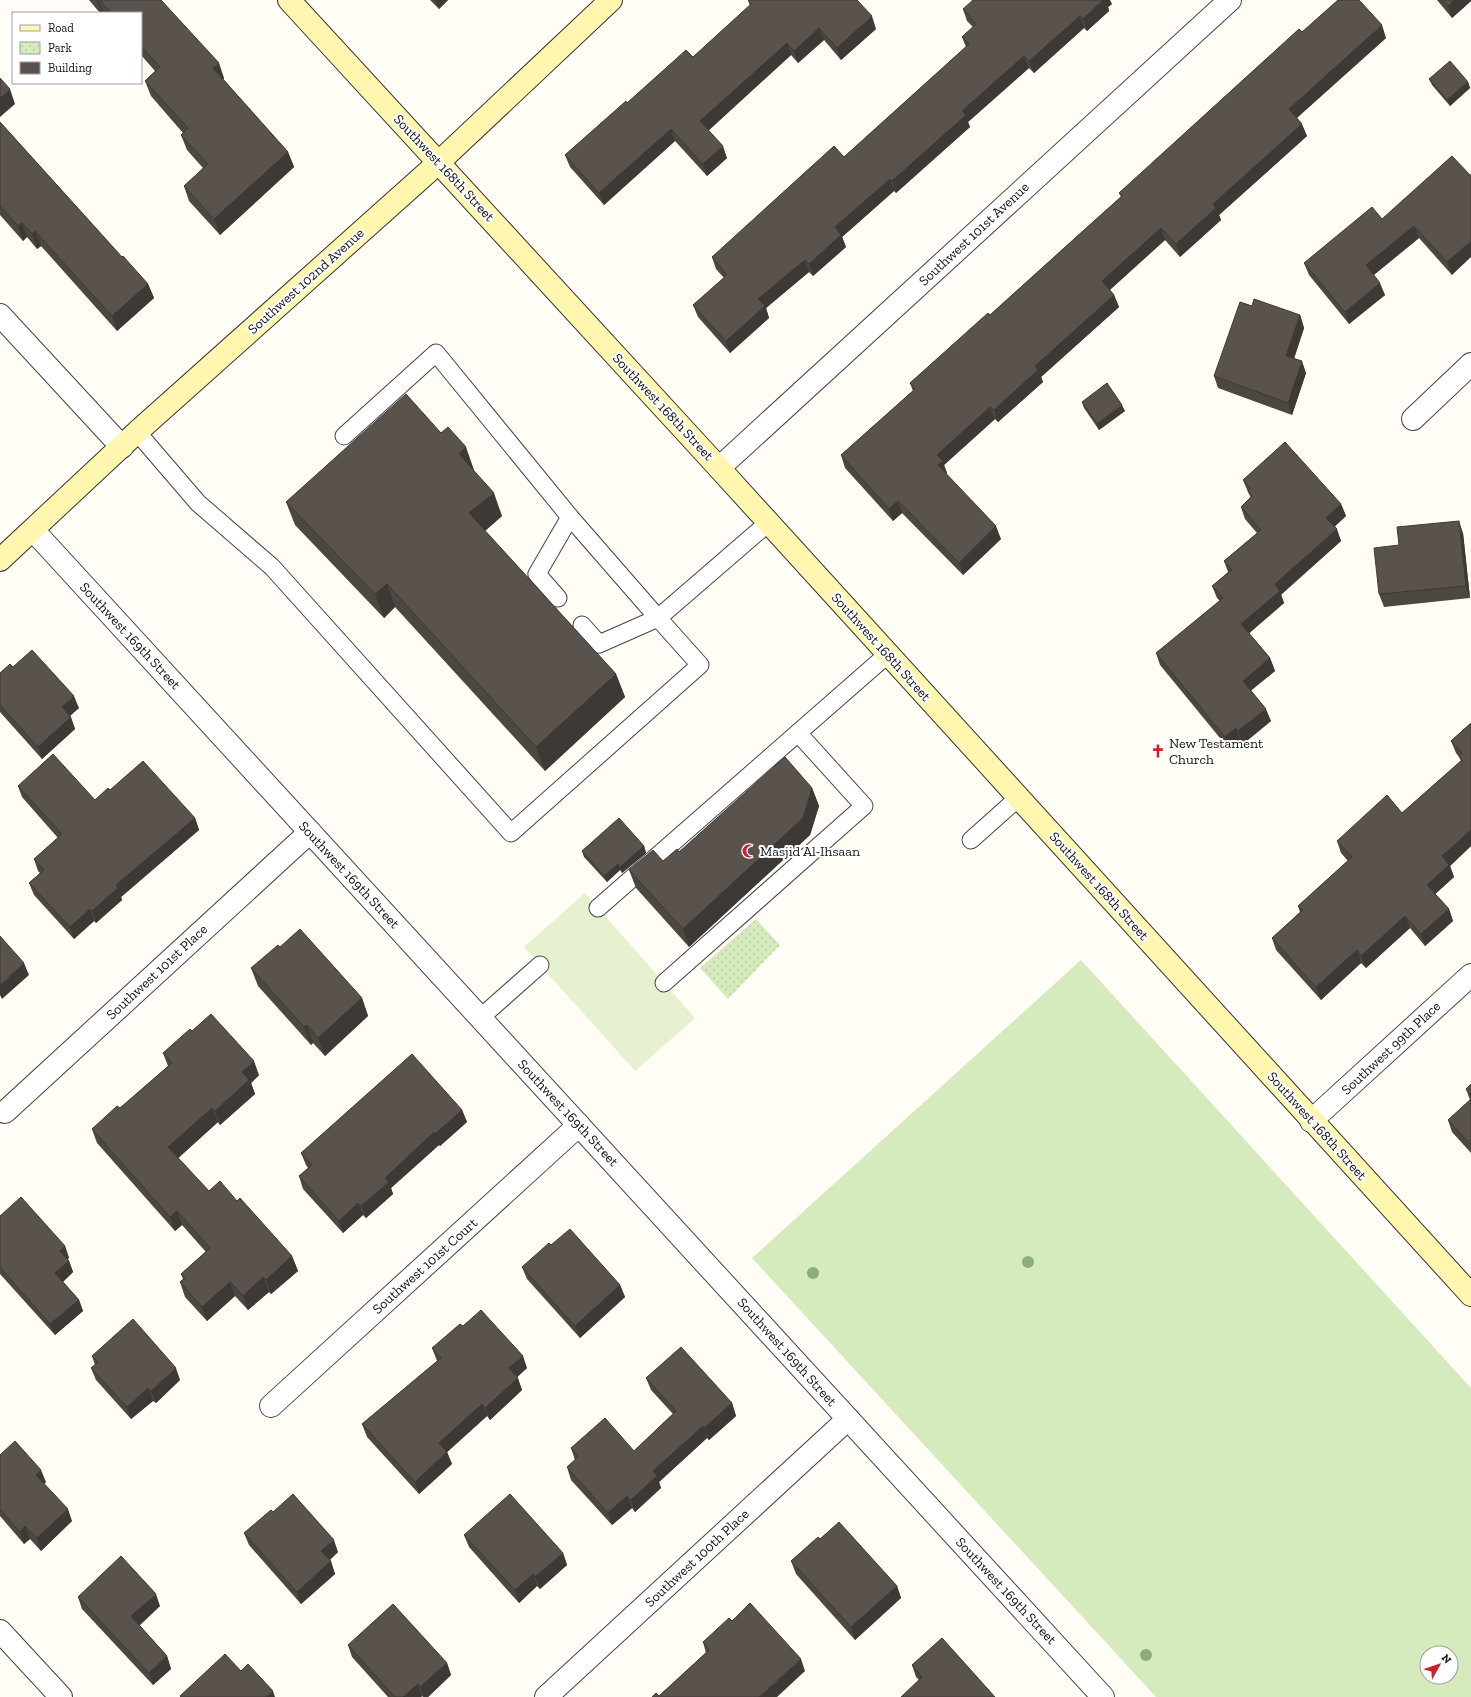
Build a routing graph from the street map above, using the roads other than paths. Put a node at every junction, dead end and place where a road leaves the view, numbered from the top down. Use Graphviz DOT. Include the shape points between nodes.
graph roads {
  1 [pos="289,0"];
  2 [pos="611,0"];
  3 [pos="1230,0"];
  4 [pos="438,163"];
  5 [pos="0,315"];
  6 [pos="1471,364"];
  7 [pos="1413,419"];
  8 [pos="137,432"];
  9 [pos="344,436"];
  10 [pos="122,447"];
  11 [pos="719,468"];
  12 [pos="570,517"];
  13 [pos="768,523"];
  14 [pos="33,530"];
  15 [pos="0,560"];
  16 [pos="558,598"];
  17 [pos="658,618"];
  18 [pos="582,625"];
  19 [pos="888,654"];
  20 [pos="798,733"];
  21 [pos="1018,798"];
  22 [pos="310,832"];
  23 [pos="971,840"];
  24 [pos="598,908"];
  25 [pos="540,965"];
  26 [pos="1471,975"];
  27 [pos="664,983"];
  28 [pos="480,1018"];
  29 [pos="5,1112"];
  30 [pos="1312,1121"];
  31 [pos="579,1125"];
  32 [pos="1471,1295"];
  33 [pos="271,1406"];
  34 [pos="848,1419"];
  35 [pos="0,1631"];
  36 [pos="60,1697"];
  37 [pos="546,1697"];
  38 [pos="1103,1697"];
  1 -- 4 [label="street, Southwest 168th Street"];
  2 -- 4 [label="street, Southwest 102nd Avenue"];
  3 -- 11 [label="street, Southwest 101st Avenue"];
  4 -- 8 [label="street, Southwest 102nd Avenue"];
  4 -- 11 [label="street, Southwest 168th Street"];
  5 -- 10 [label="street"];
  6 -- 7 [label="street"];
  8 -- 10 [label="street, Southwest 102nd Avenue"];
  8 -- 17 [label="lane" via="198,503 272,567 512,833 700,665"];
  9 -- 12 [label="lane" via="436,353"];
  10 -- 14 [label="street, Southwest 102nd Avenue"];
  11 -- 13 [label="street, Southwest 168th Street"];
  12 -- 16 [label="lane" via="537,574"];
  12 -- 17 [label="lane"];
  13 -- 17 [label="lane"];
  13 -- 19 [label="street, Southwest 168th Street"];
  14 -- 15 [label="street, Southwest 102nd Avenue"];
  14 -- 22 [label="street, Southwest 169th Street"];
  17 -- 18 [label="lane" via="599,644"];
  19 -- 20 [label="lane"];
  19 -- 21 [label="street, Southwest 168th Street"];
  20 -- 24 [label="lane"];
  20 -- 27 [label="lane" via="864,806"];
  21 -- 23 [label="lane"];
  21 -- 30 [label="street, Southwest 168th Street"];
  22 -- 28 [label="street, Southwest 169th Street"];
  22 -- 29 [label="street, Southwest 101st Place"];
  25 -- 28 [label="lane"];
  26 -- 30 [label="street, Southwest 99th Place"];
  28 -- 31 [label="street, Southwest 169th Street"];
  30 -- 32 [label="street, Southwest 168th Street"];
  31 -- 33 [label="street, Southwest 101st Court"];
  31 -- 34 [label="street, Southwest 169th Street"];
  34 -- 37 [label="street, Southwest 100th Place"];
  34 -- 38 [label="street, Southwest 169th Street"];
  35 -- 36 [label="street"];
}
